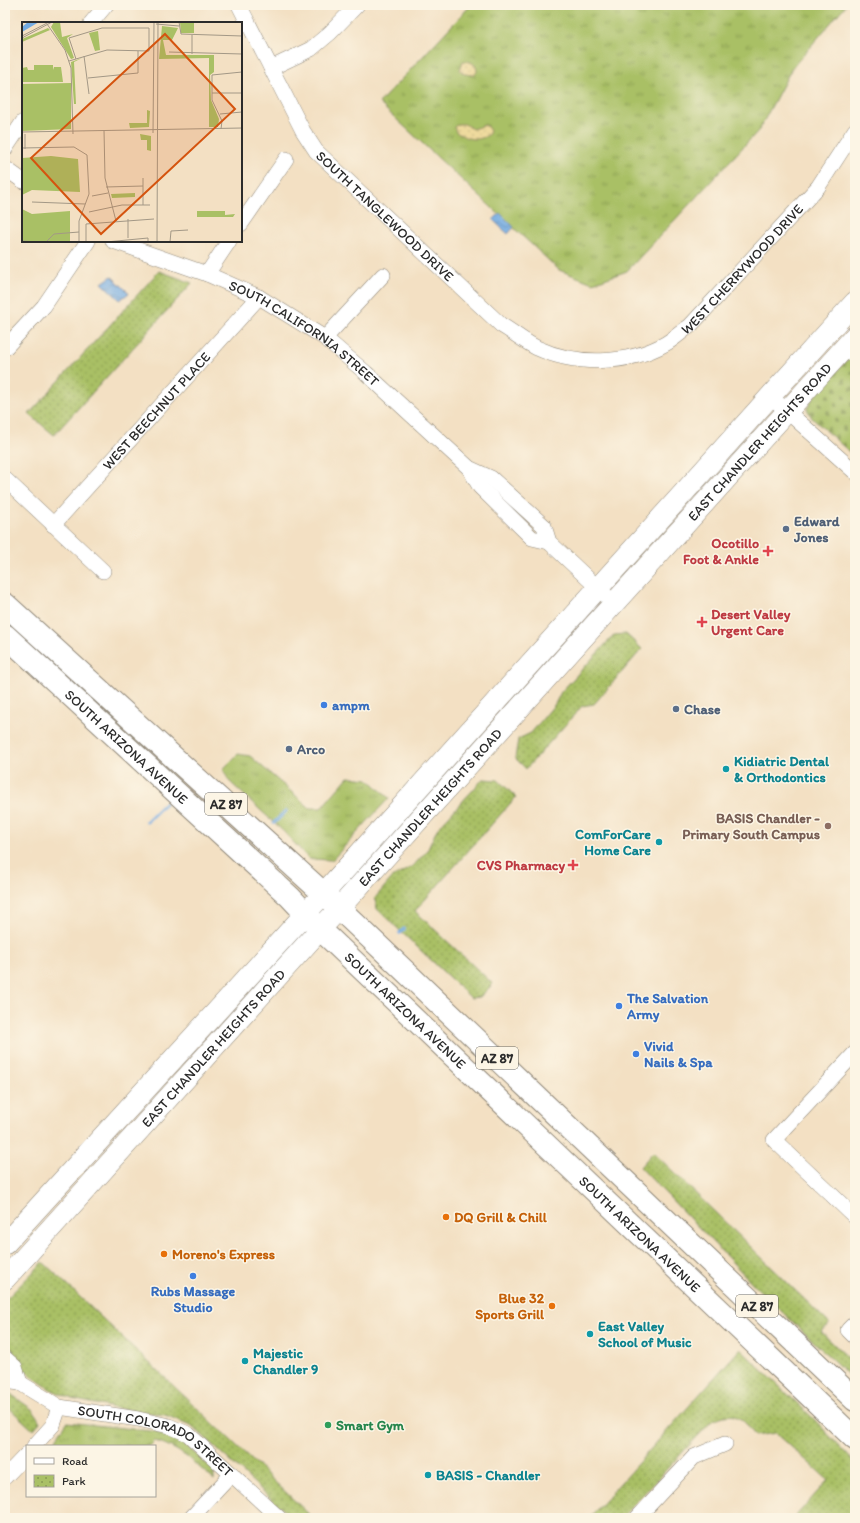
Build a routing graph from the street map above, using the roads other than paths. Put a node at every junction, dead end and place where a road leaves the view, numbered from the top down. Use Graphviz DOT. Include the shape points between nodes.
graph roads {
  1 [pos="106,5"];
  2 [pos="239,5"];
  3 [pos="357,5"];
  4 [pos="92,22"];
  5 [pos="272,68"];
  6 [pos="22,124"];
  7 [pos="855,130"];
  8 [pos="5,149"];
  9 [pos="286,159"];
  10 [pos="5,168"];
  11 [pos="22,180"];
  12 [pos="242,223"];
  13 [pos="87,242"];
  14 [pos="116,242"];
  15 [pos="228,242"];
  16 [pos="207,274"];
  17 [pos="383,275"];
  18 [pos="259,297"];
  19 [pos="855,302"];
  20 [pos="855,336"];
  21 [pos="325,338"];
  22 [pos="5,348"];
  23 [pos="594,361"];
  24 [pos="770,396"];
  25 [pos="788,412"];
  26 [pos="469,468"];
  27 [pos="855,472"];
  28 [pos="5,479"];
  29 [pos="522,506"];
  30 [pos="511,518"];
  31 [pos="53,525"];
  32 [pos="549,542"];
  33 [pos="103,571"];
  34 [pos="599,588"];
  35 [pos="5,604"];
  36 [pos="615,604"];
  37 [pos="5,635"];
  38 [pos="553,639"];
  39 [pos="570,654"];
  40 [pos="70,664"];
  41 [pos="55,680"];
  42 [pos="324,894"];
  43 [pos="339,909"];
  44 [pos="306,913"];
  45 [pos="321,930"];
  46 [pos="855,1053"];
  47 [pos="855,1217"];
  48 [pos="5,1244"];
  49 [pos="5,1279"];
  50 [pos="5,1358"];
  51 [pos="5,1381"];
  52 [pos="20,1383"];
  53 [pos="855,1400"];
  54 [pos="58,1407"];
  55 [pos="855,1438"];
  56 [pos="725,1444"];
  57 [pos="35,1445"];
  58 [pos="26,1455"];
  59 [pos="232,1474"];
  60 [pos="5,1477"];
  61 [pos="192,1518"];
  62 [pos="279,1518"];
  63 [pos="637,1518"];
  1 -- 4 [label="street"];
  2 -- 5 [label="street, SOUTH TANGLEWOOD DRIVE"];
  3 -- 5 [label="street" via="312,49"];
  5 -- 23 [label="street, SOUTH TANGLEWOOD DRIVE" via="303,131 316,151 501,325 543,350 561,357"];
  6 -- 8 [label="street"];
  7 -- 23 [label="street, WEST CHERRYWOOD DRIVE" via="818,187 690,326 665,344 636,355"];
  9 -- 12 [label="street"];
  10 -- 11 [label="street"];
  13 -- 22 [label="street" via="44,306"];
  14 -- 16 [label="street, SOUTH CALIFORNIA STREET"];
  15 -- 16 [label="street"];
  16 -- 18 [label="street, SOUTH CALIFORNIA STREET"];
  17 -- 21 [label="street"];
  18 -- 21 [label="street, SOUTH CALIFORNIA STREET"];
  18 -- 31 [label="street, WEST BEECHNUT PLACE"];
  19 -- 24 [label="main road, EAST CHANDLER HEIGHTS ROAD"];
  20 -- 25 [label="main road, EAST CHANDLER HEIGHTS ROAD"];
  21 -- 26 [label="street, SOUTH CALIFORNIA STREET"];
  24 -- 25 [label="street"];
  24 -- 34 [label="main road, EAST CHANDLER HEIGHTS ROAD"];
  25 -- 27 [label="street"];
  25 -- 36 [label="main road, EAST CHANDLER HEIGHTS ROAD"];
  26 -- 29 [label="street, SOUTH CALIFORNIA STREET" via="491,478"];
  26 -- 30 [label="street, SOUTH CALIFORNIA STREET" via="480,487"];
  28 -- 31 [label="street"];
  29 -- 30 [label="street"];
  29 -- 32 [label="street, SOUTH CALIFORNIA STREET" via="544,526"];
  30 -- 32 [label="street, SOUTH CALIFORNIA STREET" via="532,538"];
  31 -- 33 [label="street"];
  32 -- 34 [label="street, SOUTH CALIFORNIA STREET"];
  34 -- 36 [label="street, SOUTH CALIFORNIA STREET"];
  34 -- 38 [label="main road, EAST CHANDLER HEIGHTS ROAD"];
  35 -- 40 [label="main road, SOUTH ARIZONA AVENUE / AZ 87"];
  36 -- 39 [label="main road, EAST CHANDLER HEIGHTS ROAD"];
  37 -- 41 [label="main road, SOUTH ARIZONA AVENUE / AZ 87"];
  38 -- 39 [label="main road"];
  38 -- 42 [label="main road, EAST CHANDLER HEIGHTS ROAD"];
  39 -- 43 [label="main road, EAST CHANDLER HEIGHTS ROAD"];
  40 -- 41 [label="main road"];
  40 -- 42 [label="main road, SOUTH ARIZONA AVENUE / AZ 87"];
  41 -- 44 [label="main road, SOUTH ARIZONA AVENUE / AZ 87"];
  42 -- 43 [label="main road, SOUTH ARIZONA AVENUE / AZ 87"];
  42 -- 44 [label="main road, EAST CHANDLER HEIGHTS ROAD"];
  43 -- 45 [label="main road, EAST CHANDLER HEIGHTS ROAD"];
  43 -- 53 [label="main road, SOUTH ARIZONA AVENUE / AZ 87"];
  44 -- 45 [label="main road, SOUTH ARIZONA AVENUE / AZ 87"];
  44 -- 48 [label="main road, EAST CHANDLER HEIGHTS ROAD"];
  45 -- 49 [label="main road, EAST CHANDLER HEIGHTS ROAD"];
  45 -- 55 [label="main road, SOUTH ARIZONA AVENUE / AZ 87"];
  46 -- 47 [label="street" via="774,1140"];
  50 -- 52 [label="street" via="15,1367"];
  51 -- 52 [label="street, SOUTH COLORADO STREET"];
  52 -- 54 [label="street, SOUTH COLORADO STREET"];
  54 -- 57 [label="street" via="53,1425"];
  54 -- 59 [label="street, SOUTH COLORADO STREET" via="169,1426 188,1434"];
  56 -- 63 [label="street" via="694,1457"];
  58 -- 60 [label="street"];
  59 -- 61 [label="street"];
  59 -- 62 [label="street, SOUTH COLORADO STREET"];
}
